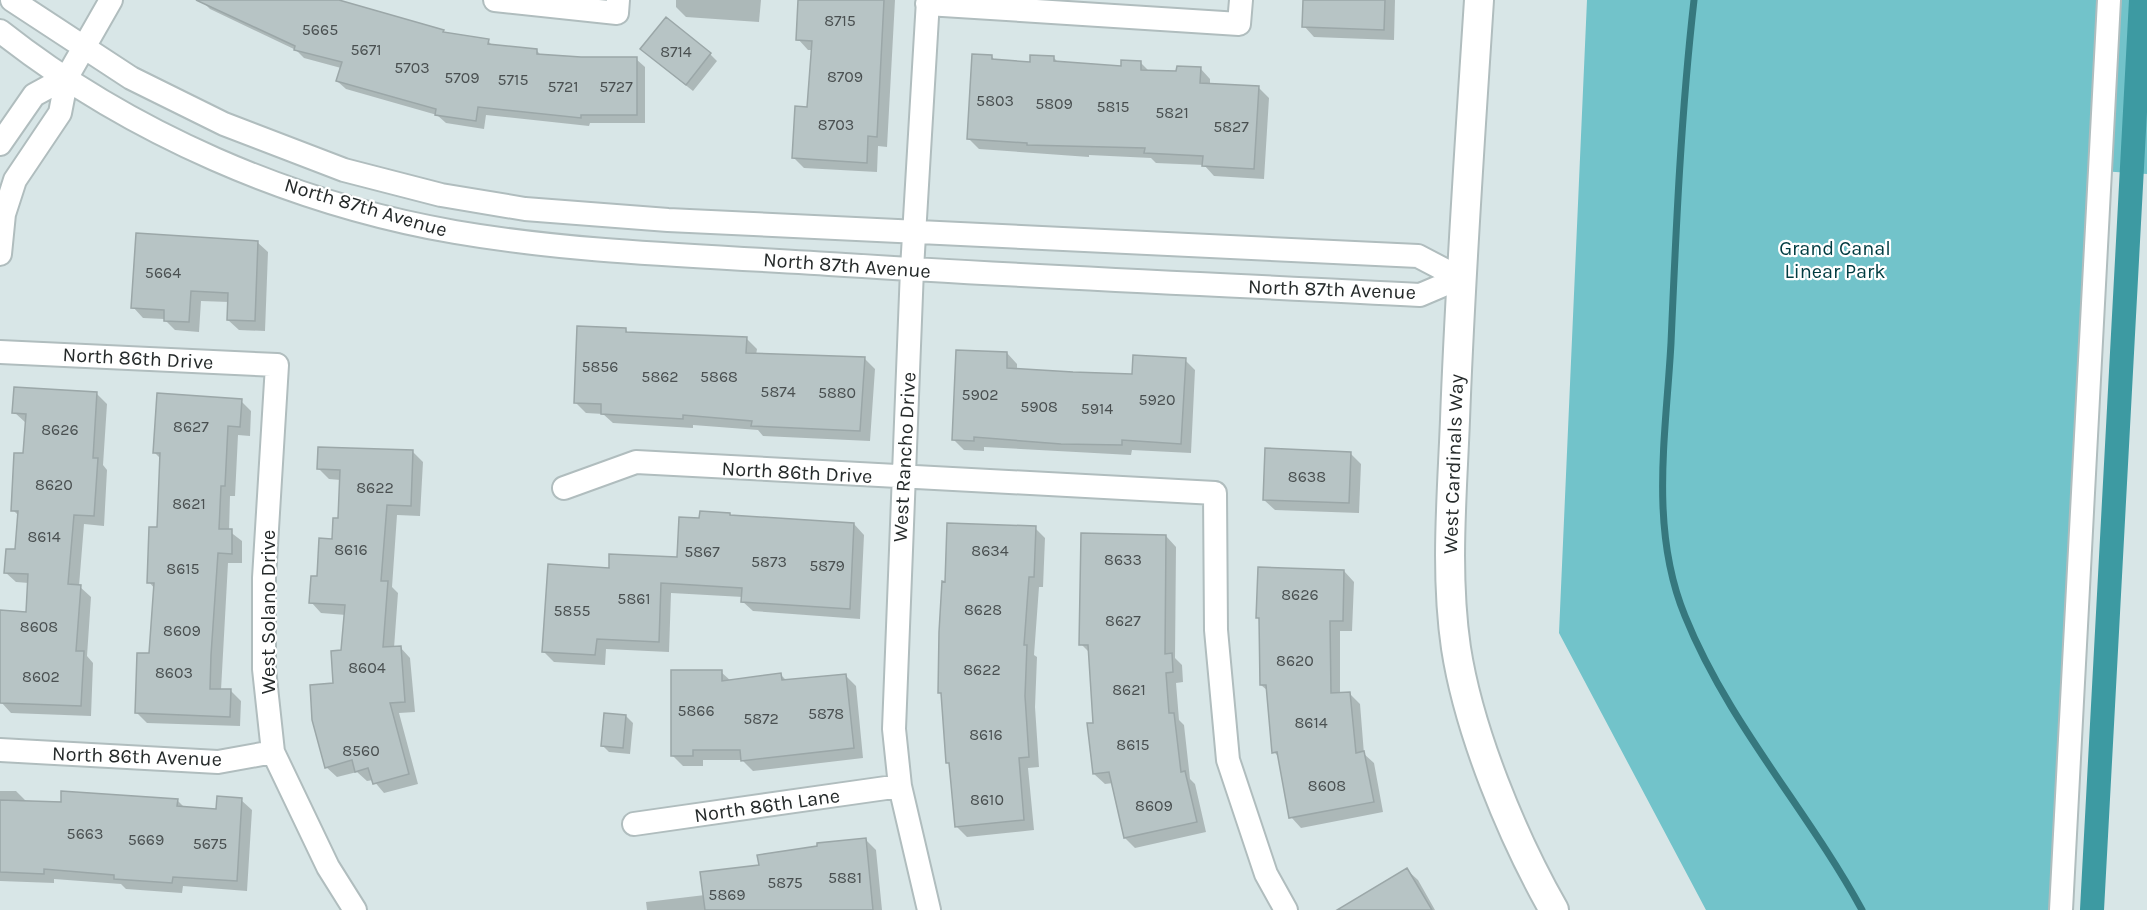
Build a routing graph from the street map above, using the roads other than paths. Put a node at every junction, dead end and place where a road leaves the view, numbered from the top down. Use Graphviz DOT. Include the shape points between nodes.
graph roads {
  1 [pos="12,0"];
  2 [pos="111,0"];
  3 [pos="495,0"];
  4 [pos="1241,0"];
  5 [pos="1479,0"];
  6 [pos="2109,0"];
  7 [pos="928,2"];
  8 [pos="617,6"];
  9 [pos="0,31"];
  10 [pos="81,48"];
  11 [pos="67,77"];
  12 [pos="0,144"];
  13 [pos="915,234"];
  14 [pos="1,240"];
  15 [pos="912,269"];
  16 [pos="1460,278"];
  17 [pos="0,352"];
  18 [pos="277,365"];
  19 [pos="903,478"];
  20 [pos="564,488"];
  21 [pos="0,750"];
  22 [pos="273,752"];
  23 [pos="900,786"];
  24 [pos="634,824"];
  25 [pos="355,910"];
  26 [pos="929,910"];
  27 [pos="1286,910"];
  28 [pos="1554,910"];
  29 [pos="2061,910"];
  1 -- 10 [label="street, North 87th Avenue"];
  2 -- 10 [label="street"];
  3 -- 8 [label="street"];
  4 -- 7 [label="street" via="1239,24"];
  5 -- 16 [label="main road, West Cardinals Way"];
  6 -- 29 [label="street"];
  7 -- 13 [label="street, West Rancho Drive"];
  9 -- 11 [label="street, North 87th Avenue"];
  10 -- 11 [label="street"];
  10 -- 13 [label="street, North 87th Avenue" via="131,78 224,124 344,170 441,195 561,212"];
  11 -- 12 [label="street" via="34,95"];
  11 -- 14 [label="street" via="60,114 15,180"];
  11 -- 15 [label="street, North 87th Avenue" via="148,128 225,164 319,198 391,218 474,235 609,251"];
  13 -- 15 [label="street, West Rancho Drive"];
  13 -- 16 [label="street, North 87th Avenue" via="1418,256"];
  15 -- 16 [label="street, North 87th Avenue" via="1420,295"];
  15 -- 19 [label="street, West Rancho Drive"];
  16 -- 28 [label="main road, West Cardinals Way" via="1449,572 1456,649 1476,728 1500,796 1531,870"];
  17 -- 18 [label="street, North 86th Drive"];
  18 -- 22 [label="street, West Solano Drive" via="264,578 264,669"];
  19 -- 20 [label="street, North 86th Drive" via="636,462"];
  19 -- 23 [label="street, West Rancho Drive" via="894,729"];
  19 -- 27 [label="street, North 86th Drive" via="1215,493 1216,630 1228,760 1266,874"];
  21 -- 22 [label="street, North 86th Avenue" via="218,762"];
  22 -- 25 [label="street, West Solano Drive" via="328,867"];
  23 -- 24 [label="street, North 86th Lane"];
  23 -- 26 [label="street, West Rancho Drive"];
}
